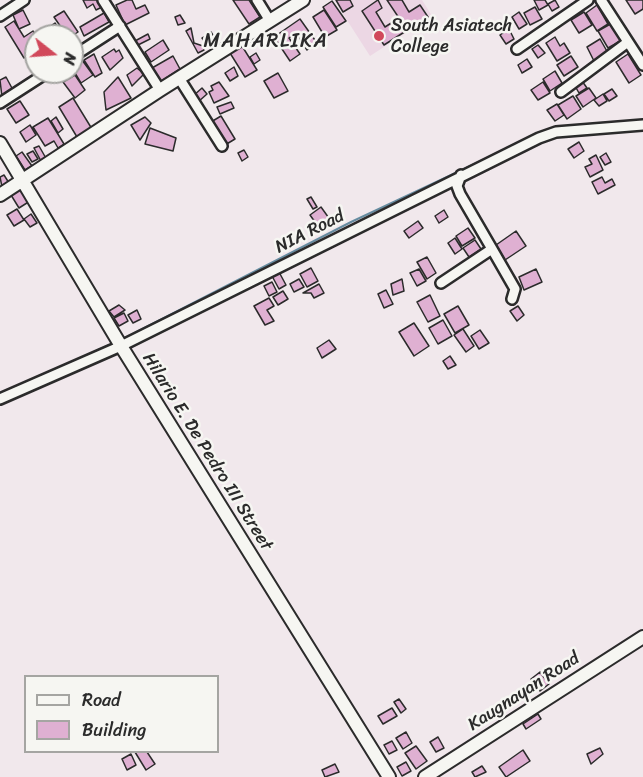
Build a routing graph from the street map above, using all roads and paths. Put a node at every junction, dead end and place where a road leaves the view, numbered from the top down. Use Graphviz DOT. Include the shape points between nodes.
graph roads {
  1 [pos="24,0"];
  2 [pos="103,0"];
  3 [pos="257,0"];
  4 [pos="303,0"];
  5 [pos="588,0"];
  6 [pos="601,0"];
  7 [pos="0,16"];
  8 [pos="270,21"];
  9 [pos="120,26"];
  10 [pos="628,42"];
  11 [pos="84,49"];
  12 [pos="517,49"];
  13 [pos="643,65"];
  14 [pos="179,78"];
  15 [pos="29,84"];
  16 [pos="160,90"];
  17 [pos="561,92"];
  18 [pos="0,103"];
  19 [pos="643,125"];
  20 [pos="0,143"];
  21 [pos="222,146"];
  22 [pos="461,175"];
  23 [pos="23,180"];
  24 [pos="0,195"];
  25 [pos="492,249"];
  26 [pos="441,283"];
  27 [pos="512,299"];
  28 [pos="121,346"];
  29 [pos="0,399"];
  30 [pos="643,637"];
  31 [pos="389,777"];
  32 [pos="425,777"];
  1 -- 7 [label="street"];
  2 -- 9 [label="street"];
  3 -- 8 [label="street"];
  4 -- 8 [label="street"];
  5 -- 12 [label="street"];
  6 -- 10 [label="street"];
  8 -- 14 [label="street"];
  9 -- 11 [label="street"];
  9 -- 16 [label="street"];
  10 -- 13 [label="street"];
  10 -- 17 [label="street"];
  14 -- 16 [label="street"];
  14 -- 21 [label="street"];
  15 -- 18 [label="street"];
  16 -- 23 [label="street"];
  19 -- 22 [label="street, NIA Road" via="556,132"];
  20 -- 23 [label="street, Hilario E. De Pedro III Street"];
  22 -- 25 [label="street" via="457,186 460,194"];
  22 -- 28 [label="street, NIA Road"];
  23 -- 24 [label="street"];
  23 -- 28 [label="street, Hilario E. De Pedro III Street"];
  25 -- 26 [label="street"];
  25 -- 27 [label="street" via="515,289"];
  28 -- 29 [label="street, NIA Road"];
  28 -- 31 [label="street, Hilario E. De Pedro III Street"];
  30 -- 32 [label="street, Kaugnayan Road"];
}
